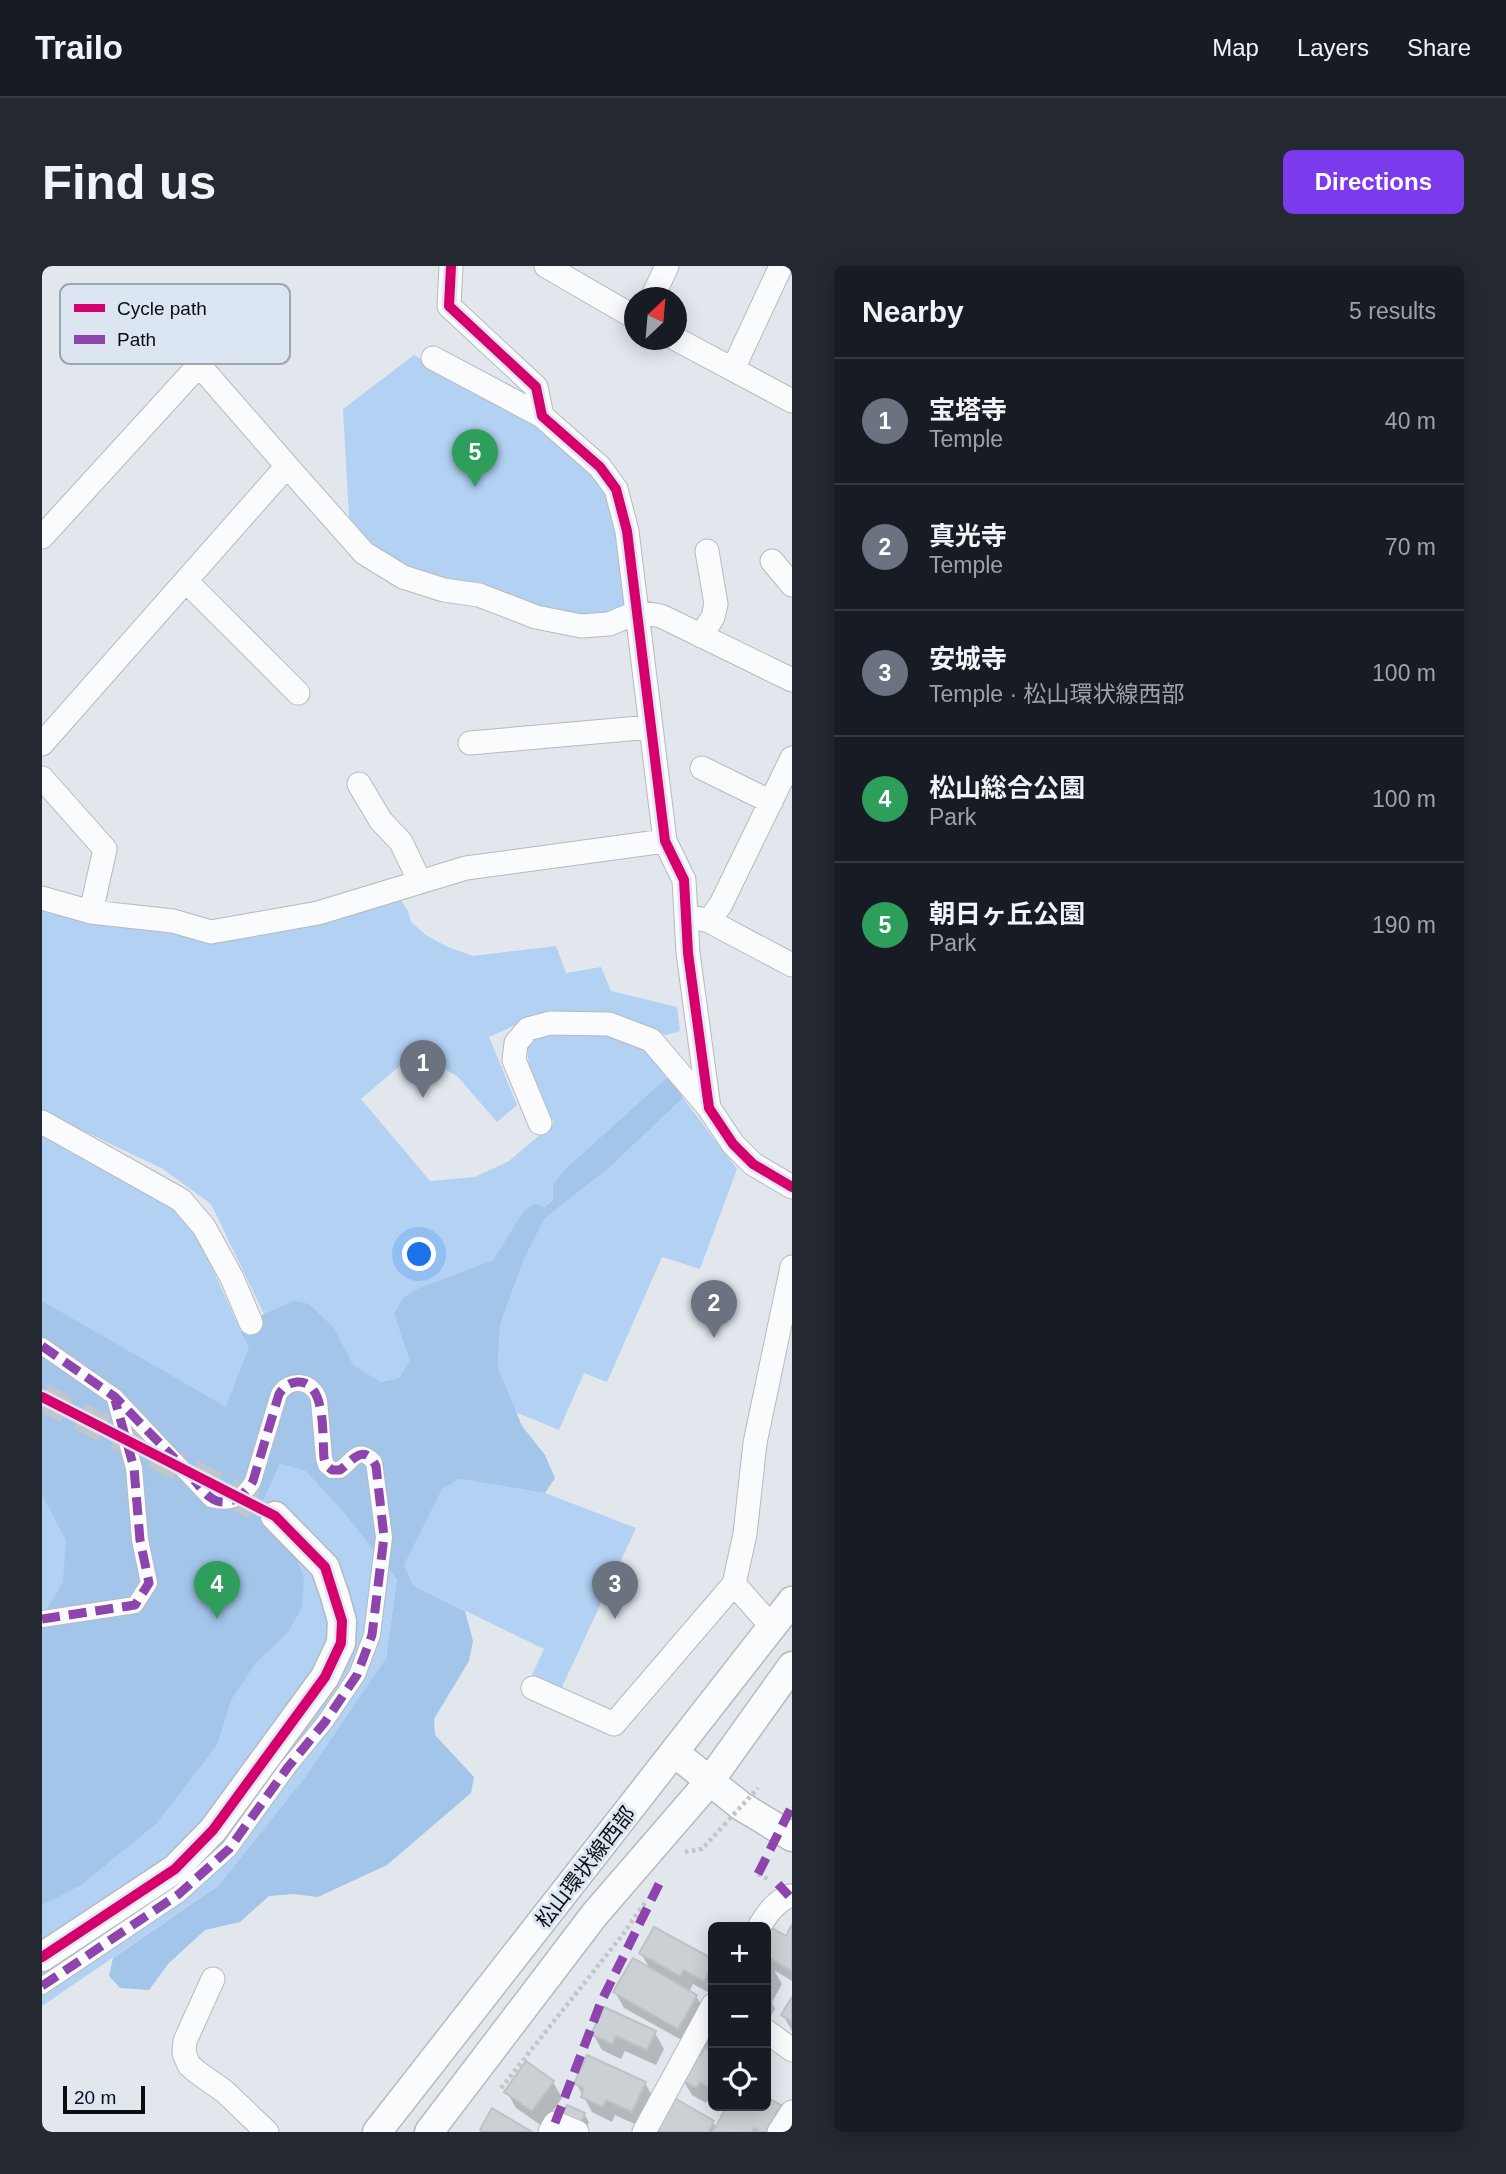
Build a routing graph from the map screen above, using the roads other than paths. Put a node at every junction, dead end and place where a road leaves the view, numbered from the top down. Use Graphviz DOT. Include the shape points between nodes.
graph roads {
  1 [pos="451,266"];
  2 [pos="546,266"];
  3 [pos="667,266"];
  4 [pos="781,266"];
  5 [pos="657,287"];
  6 [pos="624,311"];
  7 [pos="687,344"];
  8 [pos="433,358"];
  9 [pos="733,369"];
  10 [pos="792,401"];
  11 [pos="542,416"];
  12 [pos="287,466"];
  13 [pos="42,537"];
  14 [pos="707,551"];
  15 [pos="772,561"];
  16 [pos="186,581"];
  17 [pos="792,585"];
  18 [pos="638,612"];
  19 [pos="701,636"];
  20 [pos="792,680"];
  21 [pos="298,693"];
  22 [pos="651,727"];
  23 [pos="470,743"];
  24 [pos="42,744"];
  25 [pos="792,758"];
  26 [pos="702,768"];
  27 [pos="42,778"];
  28 [pos="359,784"];
  29 [pos="771,802"];
  30 [pos="664,841"];
  31 [pos="420,882"];
  32 [pos="42,898"];
  33 [pos="91,912"];
  34 [pos="686,916"];
  35 [pos="709,921"];
  36 [pos="792,965"];
  37 [pos="709,1108"];
  38 [pos="42,1122"];
  39 [pos="540,1123"];
  40 [pos="792,1187"];
  41 [pos="792,1268"];
  42 [pos="251,1323"];
  43 [pos="42,1346"];
  44 [pos="114,1396"];
  45 [pos="275,1516"];
  46 [pos="734,1584"];
  47 [pos="792,1601"];
  48 [pos="42,1619"];
  49 [pos="772,1627"];
  50 [pos="792,1666"];
  51 [pos="533,1688"];
  52 [pos="675,1753"];
  53 [pos="709,1782"];
  54 [pos="792,1837"];
  55 [pos="792,1896"];
  56 [pos="762,1922"];
  57 [pos="42,1957"];
  58 [pos="213,1979"];
  59 [pos="42,1986"];
  60 [pos="708,2014"];
  61 [pos="771,2035"];
  62 [pos="792,2050"];
  63 [pos="792,2112"];
  64 [pos="267,2132"];
  65 [pos="377,2132"];
  66 [pos="429,2132"];
  67 [pos="550,2132"];
  68 [pos="577,2132"];
  69 [pos="645,2132"];
  70 [pos="779,2132"];
  1 -- 11 [label="street" via="449,306 536,387"];
  2 -- 6 [label="street"];
  3 -- 5 [label="street"];
  4 -- 9 [label="street"];
  7 -- 9 [label="street"];
  8 -- 11 [label="street"];
  9 -- 10 [label="street"];
  11 -- 18 [label="street" via="600,467 616,489"];
  12 -- 13 [label="street" via="199,365"];
  12 -- 16 [label="street"];
  12 -- 18 [label="street" via="364,553 403,577 581,626 609,624"];
  14 -- 19 [label="street" via="716,604"];
  15 -- 17 [label="street"];
  16 -- 21 [label="street"];
  16 -- 24 [label="street"];
  18 -- 19 [label="street" via="661,616"];
  18 -- 22 [label="street"];
  19 -- 20 [label="street"];
  22 -- 23 [label="street"];
  22 -- 30 [label="street"];
  25 -- 29 [label="street"];
  26 -- 29 [label="street"];
  27 -- 33 [label="street" via="105,849"];
  28 -- 31 [label="street" via="381,821 401,842"];
  29 -- 35 [label="street"];
  30 -- 31 [label="street" via="466,868"];
  30 -- 34 [label="street" via="684,880"];
  31 -- 33 [label="street" via="318,912 211,932 173,921"];
  32 -- 33 [label="street"];
  34 -- 35 [label="street"];
  34 -- 37 [label="street"];
  35 -- 36 [label="street"];
  37 -- 39 [label="street" via="651,1040 609,1024 550,1023 528,1029 516,1043 514,1060"];
  37 -- 40 [label="street" via="753,1164"];
  38 -- 42 [label="street" via="181,1200 204,1227"];
  41 -- 46 [label="street" via="755,1443 745,1534"];
  43 -- 44 [label="street"];
  44 -- 48 [label="street" via="134,1468 149,1583 135,1605"];
  44 -- 59 [label="street" via="211,1499 220,1502 240,1497 253,1481 283,1388 295,1382 308,1384 319,1400 326,1465 340,1470 362,1455 374,1462 384,1537 372,1635 357,1675 229,1849 178,1894"];
  45 -- 57 [label="street" via="325,1567 335,1596 342,1620 341,1643 325,1677 213,1830 175,1868"];
  46 -- 49 [label="street"];
  46 -- 51 [label="street" via="614,1724"];
  47 -- 49 [label="street, 松山環状線西部"];
  49 -- 52 [label="street, 松山環状線西部"];
  50 -- 53 [label="street, 松山環状線西部"];
  52 -- 53 [label="street"];
  52 -- 65 [label="street, 松山環状線西部"];
  53 -- 54 [label="street"];
  53 -- 66 [label="street, 松山環状線西部" via="595,1914"];
  55 -- 56 [label="street" via="779,1901"];
  58 -- 64 [label="street" via="184,2053 189,2065"];
  60 -- 69 [label="street"];
  61 -- 62 [label="street"];
  63 -- 70 [label="street"];
  67 -- 68 [label="street" via="555,2123"];
}
